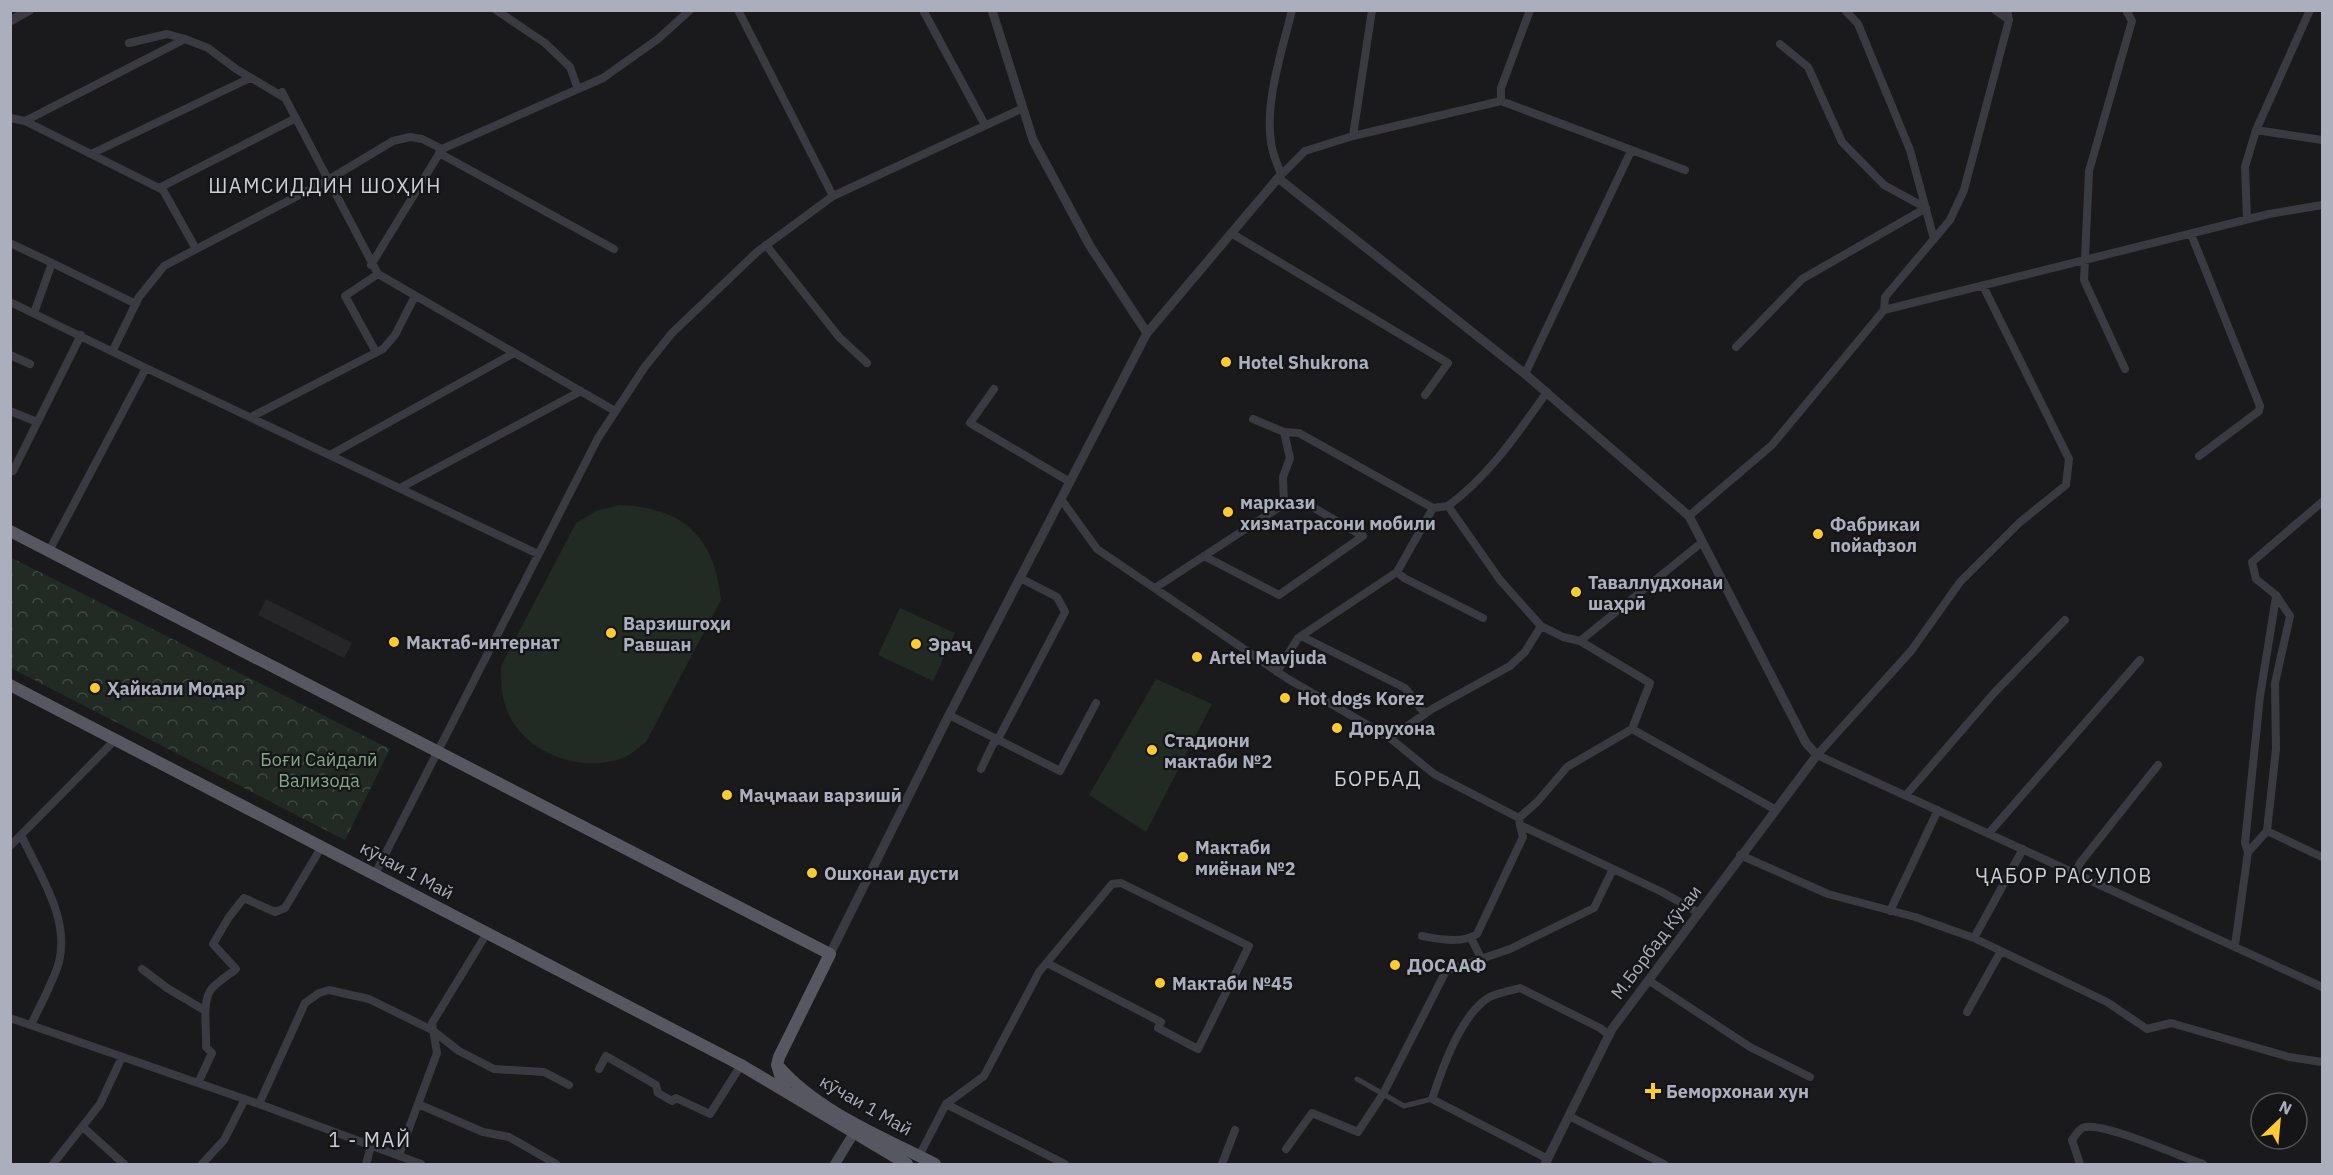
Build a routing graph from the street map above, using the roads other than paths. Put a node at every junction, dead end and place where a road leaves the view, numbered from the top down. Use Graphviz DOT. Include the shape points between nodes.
graph roads {
  1 [pos="30,10"];
  2 [pos="496,10"];
  3 [pos="690,10"];
  4 [pos="738,10"];
  5 [pos="923,10"];
  6 [pos="992,10"];
  7 [pos="1292,10"];
  8 [pos="1372,10"];
  9 [pos="1530,10"];
  10 [pos="1845,10"];
  11 [pos="1995,10"];
  12 [pos="2007,10"];
  13 [pos="2126,10"];
  14 [pos="2310,10"];
  15 [pos="2009,20"];
  16 [pos="10,21"];
  17 [pos="185,39"];
  18 [pos="129,43"];
  19 [pos="1780,44"];
  20 [pos="250,78"];
  21 [pos="578,89"];
  22 [pos="1501,101"];
  23 [pos="1023,108"];
  24 [pos="10,118"];
  25 [pos="296,118"];
  26 [pos="26,121"];
  27 [pos="985,126"];
  28 [pos="2256,130"];
  29 [pos="1353,136"];
  30 [pos="2322,140"];
  31 [pos="441,151"];
  32 [pos="1631,151"];
  33 [pos="91,154"];
  34 [pos="1685,170"];
  35 [pos="1279,176"];
  36 [pos="328,180"];
  37 [pos="159,188"];
  38 [pos="833,196"];
  39 [pos="2322,205"];
  40 [pos="1926,208"];
  41 [pos="2247,219"];
  42 [pos="1231,233"];
  43 [pos="2191,234"];
  44 [pos="1934,239"];
  45 [pos="10,243"];
  46 [pos="766,245"];
  47 [pos="196,249"];
  48 [pos="614,249"];
  49 [pos="2085,261"];
  50 [pos="52,263"];
  51 [pos="371,265"];
  52 [pos="378,274"];
  53 [pos="1983,286"];
  54 [pos="415,296"];
  55 [pos="10,302"];
  56 [pos="136,304"];
  57 [pos="1884,310"];
  58 [pos="34,313"];
  59 [pos="1147,333"];
  60 [pos="81,335"];
  61 [pos="1736,347"];
  62 [pos="113,350"];
  63 [pos="376,352"];
  64 [pos="514,353"];
  65 [pos="10,355"];
  66 [pos="867,363"];
  67 [pos="30,364"];
  68 [pos="146,368"];
  69 [pos="2125,369"];
  70 [pos="1525,374"];
  71 [pos="994,389"];
  72 [pos="581,391"];
  73 [pos="1547,392"];
  74 [pos="1425,395"];
  75 [pos="10,411"];
  76 [pos="615,411"];
  77 [pos="251,417"];
  78 [pos="1253,419"];
  79 [pos="37,422"];
  80 [pos="1284,432"];
  81 [pos="330,455"];
  82 [pos="2199,456"];
  83 [pos="13,471"];
  84 [pos="1070,482"];
  85 [pos="400,488"];
  86 [pos="1062,499"];
  87 [pos="2322,502"];
  88 [pos="1284,504"];
  89 [pos="1448,506"];
  90 [pos="1432,508"];
  91 [pos="1689,516"];
  92 [pos="10,531"];
  93 [pos="1701,543"];
  94 [pos="49,551"];
  95 [pos="538,554"];
  96 [pos="1204,556"];
  97 [pos="1397,572"];
  98 [pos="1020,578"];
  99 [pos="1155,588"];
  100 [pos="2276,595"];
  101 [pos="1483,618"];
  102 [pos="2065,620"];
  103 [pos="1541,626"];
  104 [pos="1301,636"];
  105 [pos="1580,640"];
  106 [pos="2140,660"];
  107 [pos="1277,672"];
  108 [pos="10,685"];
  109 [pos="1096,703"];
  110 [pos="1425,714"];
  111 [pos="949,715"];
  112 [pos="1632,729"];
  113 [pos="1390,738"];
  114 [pos="116,739"];
  115 [pos="996,740"];
  116 [pos="436,749"];
  117 [pos="1817,755"];
  118 [pos="2158,765"];
  119 [pos="981,770"];
  120 [pos="1905,795"];
  121 [pos="1776,810"];
  122 [pos="1938,810"];
  123 [pos="1519,822"];
  124 [pos="2267,831"];
  125 [pos="1989,833"];
  126 [pos="22,837"];
  127 [pos="10,846"];
  128 [pos="321,846"];
  129 [pos="2023,849"];
  130 [pos="2248,852"];
  131 [pos="1740,855"];
  132 [pos="2322,857"];
  133 [pos="1613,869"];
  134 [pos="2076,873"];
  135 [pos="375,874"];
  136 [pos="1890,911"];
  137 [pos="1699,913"];
  138 [pos="487,933"];
  139 [pos="1422,936"];
  140 [pos="1471,938"];
  141 [pos="1974,938"];
  142 [pos="2235,945"];
  143 [pos="2001,951"];
  144 [pos="830,954"];
  145 [pos="1482,960"];
  146 [pos="1047,963"];
  147 [pos="142,969"];
  148 [pos="1648,980"];
  149 [pos="2322,987"];
  150 [pos="204,1010"];
  151 [pos="1967,1012"];
  152 [pos="10,1018"];
  153 [pos="31,1025"];
  154 [pos="432,1030"];
  155 [pos="1609,1035"];
  156 [pos="122,1057"];
  157 [pos="2322,1062"];
  158 [pos="777,1065"];
  159 [pos="742,1066"];
  160 [pos="599,1068"];
  161 [pos="1810,1077"];
  162 [pos="1357,1079"];
  163 [pos="198,1083"];
  164 [pos="569,1085"];
  165 [pos="785,1091"];
  166 [pos="1383,1094"];
  167 [pos="1432,1099"];
  168 [pos="245,1100"];
  169 [pos="259,1104"];
  170 [pos="418,1104"];
  171 [pos="946,1104"];
  172 [pos="1569,1116"];
  173 [pos="84,1128"];
  174 [pos="856,1130"];
  175 [pos="1235,1130"];
  176 [pos="371,1146"];
  177 [pos="1286,1149"];
  178 [pos="399,1155"];
  179 [pos="919,1156"];
  180 [pos="1546,1162"];
  181 [pos="53,1164"];
  182 [pos="124,1164"];
  183 [pos="202,1164"];
  184 [pos="366,1164"];
  185 [pos="421,1164"];
  186 [pos="556,1164"];
  187 [pos="834,1164"];
  188 [pos="907,1164"];
  189 [pos="935,1164"];
  190 [pos="1065,1164"];
  191 [pos="1222,1164"];
  192 [pos="1664,1164"];
  193 [pos="2080,1164"];
  194 [pos="2203,1164"];
  1 -- 16 [label="street"];
  2 -- 21 [label="street" via="545,43 570,67"];
  3 -- 21 [label="street" via="658,39 603,78"];
  4 -- 38 [label="street"];
  5 -- 27 [label="street"];
  6 -- 23 [label="street"];
  7 -- 35 [label="street" via="1275,77 1272,147"];
  8 -- 29 [label="street"];
  9 -- 22 [label="street" via="1501,88"];
  10 -- 40 [label="street" via="1863,34 1910,150"];
  11 -- 15 [label="street"];
  12 -- 15 [label="street"];
  13 -- 49 [label="street" via="2132,21 2089,171"];
  14 -- 28 [label="street"];
  15 -- 44 [label="street" via="1964,190 1950,220"];
  17 -- 18 [label="street" via="167,34"];
  17 -- 20 [label="street" via="208,48"];
  17 -- 26 [label="street"];
  19 -- 40 [label="street" via="1808,66 1842,142 1884,185"];
  20 -- 25 [label="street" via="284,95"];
  20 -- 33 [label="street"];
  21 -- 31 [label="street"];
  22 -- 29 [label="street"];
  22 -- 32 [label="street"];
  23 -- 27 [label="street"];
  23 -- 59 [label="street" via="1033,140 1090,246"];
  24 -- 26 [label="street"];
  25 -- 36 [label="street"];
  25 -- 37 [label="street"];
  26 -- 33 [label="street"];
  27 -- 38 [label="street"];
  28 -- 30 [label="street"];
  28 -- 41 [label="street" via="2245,167"];
  29 -- 35 [label="street" via="1305,151"];
  31 -- 36 [label="street" via="422,139 393,141"];
  31 -- 48 [label="street"];
  31 -- 51 [label="street"];
  32 -- 34 [label="street"];
  32 -- 70 [label="street"];
  33 -- 37 [label="street"];
  35 -- 42 [label="street"];
  35 -- 70 [label="street"];
  36 -- 47 [label="street"];
  36 -- 51 [label="street"];
  37 -- 47 [label="street"];
  38 -- 46 [label="street"];
  39 -- 41 [label="street"];
  40 -- 44 [label="street"];
  40 -- 61 [label="street" via="1802,279"];
  41 -- 43 [label="street"];
  42 -- 59 [label="street"];
  42 -- 74 [label="street" via="1448,363"];
  43 -- 49 [label="street"];
  43 -- 82 [label="street" via="2260,406 2259,411"];
  44 -- 57 [label="street" via="1885,297"];
  45 -- 50 [label="street"];
  46 -- 66 [label="street" via="839,336"];
  46 -- 76 [label="street" via="672,333"];
  47 -- 56 [label="street" via="164,266"];
  49 -- 53 [label="street"];
  49 -- 69 [label="street" via="2084,280"];
  50 -- 56 [label="street"];
  50 -- 58 [label="street"];
  51 -- 52 [label="street"];
  52 -- 54 [label="street"];
  52 -- 63 [label="street" via="345,296"];
  53 -- 57 [label="street"];
  53 -- 117 [label="street" via="2069,459 2066,485 2019,523 1960,582 1911,651"];
  54 -- 63 [label="street" via="390,342"];
  54 -- 64 [label="street"];
  55 -- 58 [label="street"];
  56 -- 62 [label="street"];
  57 -- 91 [label="street" via="1772,445"];
  58 -- 60 [label="street"];
  59 -- 84 [label="street"];
  60 -- 62 [label="street"];
  60 -- 79 [label="street"];
  62 -- 68 [label="street"];
  63 -- 77 [label="street"];
  64 -- 72 [label="street"];
  64 -- 81 [label="street"];
  65 -- 67 [label="street"];
  68 -- 77 [label="street"];
  68 -- 94 [label="street"];
  70 -- 73 [label="street"];
  71 -- 84 [label="street" via="970,423"];
  72 -- 76 [label="street"];
  72 -- 85 [label="street"];
  73 -- 89 [label="street" via="1505,452 1474,487"];
  73 -- 91 [label="street"];
  75 -- 79 [label="street"];
  76 -- 95 [label="street"];
  77 -- 81 [label="street"];
  78 -- 80 [label="street"];
  79 -- 83 [label="street"];
  80 -- 88 [label="street" via="1290,458 1283,477"];
  80 -- 90 [label="street" via="1299,433"];
  81 -- 85 [label="street"];
  84 -- 86 [label="street"];
  85 -- 95 [label="street"];
  86 -- 98 [label="street"];
  86 -- 99 [label="street" via="1097,549"];
  87 -- 100 [label="street" via="2252,562 2256,579"];
  88 -- 96 [label="street"];
  88 -- 96 [label="street" via="1306,504 1363,536 1279,596"];
  89 -- 90 [label="street"];
  89 -- 103 [label="street" via="1500,580"];
  90 -- 97 [label="street"];
  91 -- 93 [label="street"];
  92 -- 94 [label="main road"];
  93 -- 105 [label="street"];
  93 -- 117 [label="street" via="1806,743"];
  94 -- 116 [label="main road"];
  95 -- 116 [label="street"];
  96 -- 99 [label="street"];
  97 -- 101 [label="street"];
  97 -- 104 [label="street"];
  98 -- 111 [label="street"];
  98 -- 115 [label="street" via="1057,597 1065,612"];
  99 -- 107 [label="street"];
  100 -- 124 [label="street" via="2290,616 2275,683 2276,749"];
  100 -- 130 [label="street" via="2260,696 2245,843"];
  102 -- 120 [label="street" via="1994,693"];
  103 -- 105 [label="street"];
  103 -- 110 [label="street" via="1525,652 1510,666"];
  104 -- 107 [label="street"];
  104 -- 110 [label="street" via="1405,688"];
  105 -- 112 [label="street" via="1650,683"];
  106 -- 125 [label="street"];
  107 -- 113 [label="street"];
  108 -- 114 [label="main road, кӯчаи 1 Май"];
  109 -- 115 [label="street" via="1060,771"];
  110 -- 113 [label="street"];
  111 -- 115 [label="street"];
  111 -- 144 [label="street"];
  112 -- 121 [label="street"];
  112 -- 123 [label="street" via="1567,767"];
  113 -- 123 [label="street" via="1434,774"];
  114 -- 126 [label="street"];
  114 -- 128 [label="main road, кӯчаи 1 Май"];
  115 -- 119 [label="street"];
  116 -- 135 [label="street"];
  116 -- 144 [label="main road"];
  117 -- 120 [label="street"];
  117 -- 121 [label="street, М.Борбад Кӯчаи"];
  118 -- 134 [label="street"];
  120 -- 122 [label="street"];
  121 -- 131 [label="street, М.Борбад Кӯчаи"];
  122 -- 125 [label="street"];
  122 -- 136 [label="street"];
  123 -- 133 [label="street"];
  123 -- 140 [label="street" via="1523,837 1478,934"];
  124 -- 130 [label="street"];
  124 -- 132 [label="street"];
  125 -- 129 [label="street"];
  126 -- 127 [label="street"];
  126 -- 153 [label="street" via="60,921 62,939 59,963"];
  128 -- 135 [label="main road, кӯчаи 1 Май"];
  128 -- 150 [label="street" via="285,908 275,912 244,898 229,917 213,944 236,969 210,990"];
  129 -- 134 [label="street"];
  129 -- 141 [label="street"];
  130 -- 142 [label="street"];
  131 -- 136 [label="street" via="1828,894"];
  131 -- 137 [label="street, М.Борбад Кӯчаи"];
  133 -- 137 [label="street"];
  133 -- 145 [label="street" via="1594,909"];
  134 -- 142 [label="street"];
  135 -- 138 [label="main road, кӯчаи 1 Май"];
  136 -- 141 [label="street"];
  137 -- 148 [label="street, М.Борбад Кӯчаи"];
  138 -- 154 [label="street" via="432,1023"];
  138 -- 159 [label="main road, кӯчаи 1 Май"];
  139 -- 140 [label="street" via="1442,940"];
  140 -- 145 [label="street"];
  141 -- 143 [label="street"];
  142 -- 149 [label="street"];
  143 -- 151 [label="street"];
  143 -- 157 [label="street" via="2107,1002 2147,1029 2171,1023 2289,1057"];
  144 -- 158 [label="main road"];
  145 -- 166 [label="street" via="1446,971"];
  146 -- 146 [label="street" via="1112,884 1121,883 1249,946 1198,1049 1158,1028 1161,1022"];
  146 -- 171 [label="street" via="984,1076"];
  147 -- 150 [label="street"];
  148 -- 155 [label="street, М.Борбад Кӯчаи"];
  148 -- 161 [label="street" via="1750,1047"];
  150 -- 163 [label="street" via="206,1047 212,1053"];
  152 -- 153 [label="street"];
  153 -- 156 [label="street"];
  154 -- 164 [label="street" via="459,1051 494,1069 544,1072"];
  154 -- 169 [label="street" via="369,999 330,990 319,993 305,1003"];
  154 -- 170 [label="street" via="437,1053"];
  155 -- 167 [label="street" via="1520,988 1486,999 1469,1017"];
  155 -- 172 [label="street, М.Борбад Кӯчаи"];
  156 -- 163 [label="street"];
  156 -- 173 [label="street"];
  158 -- 159 [label="main road" via="764,1070"];
  158 -- 165 [label="main road"];
  158 -- 174 [label="main road, кӯчаи 1 Май" via="792,1083"];
  159 -- 160 [label="street" via="710,1114 676,1098 672,1101 658,1093 656,1085 606,1056"];
  159 -- 165 [label="main road, кӯчаи 1 Май"];
  162 -- 166 [label="street"];
  163 -- 168 [label="street"];
  165 -- 174 [label="main road, кӯчаи 1 Май"];
  166 -- 167 [label="street" via="1404,1106"];
  166 -- 177 [label="street" via="1358,1132 1312,1113"];
  167 -- 180 [label="street"];
  168 -- 169 [label="street"];
  168 -- 183 [label="street" via="224,1140"];
  169 -- 176 [label="street"];
  170 -- 178 [label="street"];
  170 -- 186 [label="street" via="483,1132 509,1137"];
  171 -- 179 [label="street"];
  171 -- 190 [label="street"];
  172 -- 180 [label="street, М.Борбад Кӯчаи"];
  172 -- 192 [label="street"];
  173 -- 181 [label="street"];
  173 -- 182 [label="street"];
  174 -- 179 [label="main road, кӯчаи 1 Май"];
  174 -- 187 [label="main road"];
  174 -- 188 [label="main road, кӯчаи 1 Май"];
  175 -- 191 [label="street"];
  176 -- 178 [label="street"];
  176 -- 184 [label="street"];
  178 -- 185 [label="street"];
  179 -- 189 [label="main road, кӯчаи 1 Май"];
  193 -- 194 [label="street" via="2072,1140 2085,1127 2105,1128"];
}
